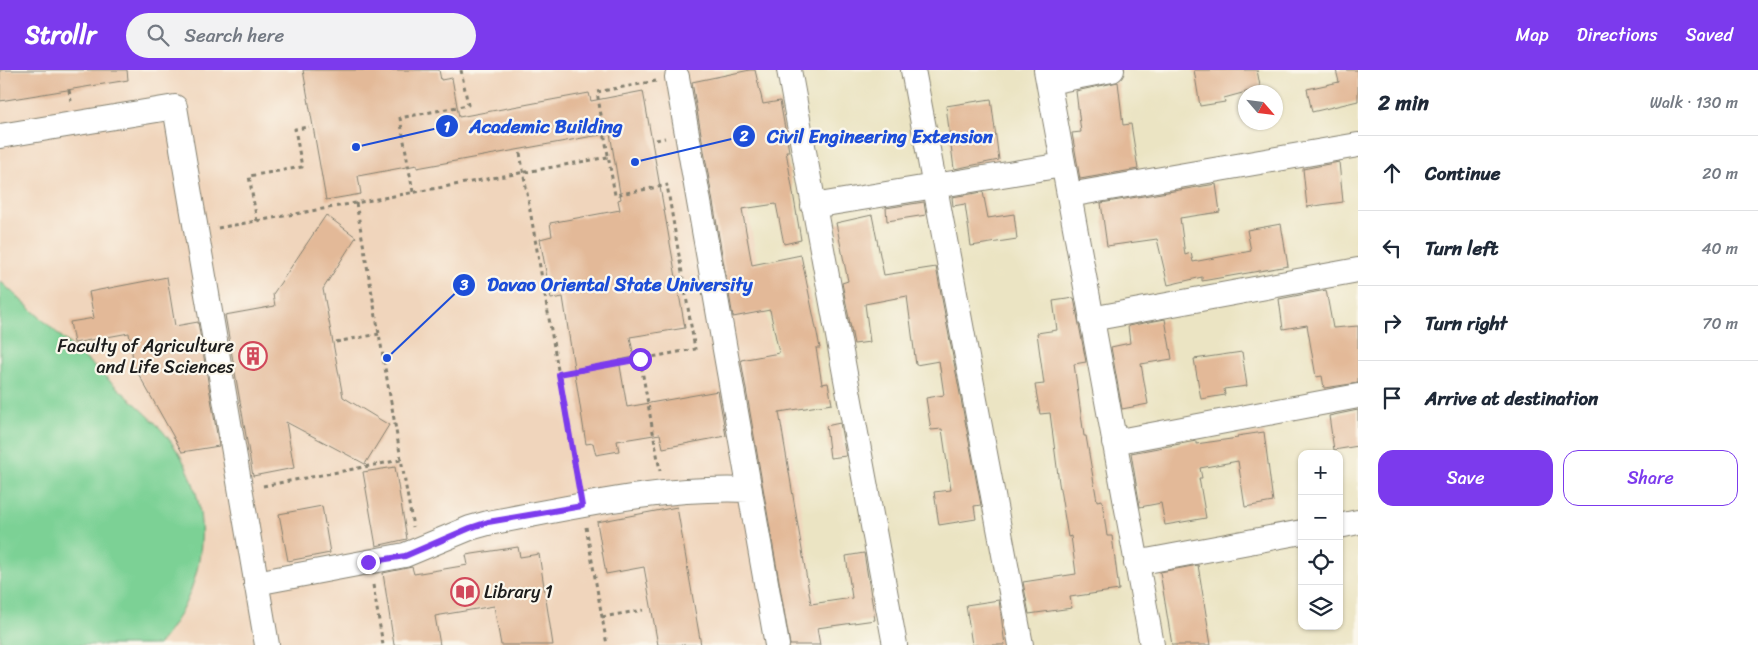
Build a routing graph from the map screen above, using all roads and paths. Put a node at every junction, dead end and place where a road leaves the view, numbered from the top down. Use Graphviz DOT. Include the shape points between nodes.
graph roads {
  1 [pos="461,70"];
  2 [pos="789,70"];
  3 [pos="913,70"];
  4 [pos="1112,70"];
  5 [pos="1048,76"];
  6 [pos="678,77"];
  7 [pos="309,127"];
  8 [pos="0,136"];
  9 [pos="1358,144"];
  10 [pos="520,153"];
  11 [pos="608,156"];
  12 [pos="1063,165"];
  13 [pos="524,172"];
  14 [pos="696,180"];
  15 [pos="667,185"];
  16 [pos="934,186"];
  17 [pos="413,192"];
  18 [pos="1069,195"];
  19 [pos="356,203"];
  20 [pos="814,206"];
  21 [pos="257,221"];
  22 [pos="196,232"];
  23 [pos="1358,270"];
  24 [pos="1091,319"];
  25 [pos="379,334"];
  26 [pos="336,342"];
  27 [pos="640,359"];
  28 [pos="559,374"];
  29 [pos="1358,396"];
  30 [pos="1114,442"];
  31 [pos="401,460"];
  32 [pos="240,490"];
  33 [pos="750,490"];
  34 [pos="663,491"];
  35 [pos="582,506"];
  36 [pos="1358,522"];
  37 [pos="1343,525"];
  38 [pos="1298,533"];
  39 [pos="417,551"];
  40 [pos="368,562"];
  41 [pos="1136,563"];
  42 [pos="256,583"];
  43 [pos="644,610"];
  44 [pos="602,617"];
  45 [pos="267,645"];
  46 [pos="383,645"];
  47 [pos="607,645"];
  48 [pos="778,645"];
  49 [pos="895,645"];
  50 [pos="1021,645"];
  51 [pos="1152,645"];
  1 -- 17 [label="path" via="468,105 400,118"];
  2 -- 20 [label="street"];
  3 -- 16 [label="street"];
  4 -- 5 [label="street"];
  5 -- 12 [label="street"];
  6 -- 11 [label="path" via="597,92"];
  6 -- 14 [label="street"];
  7 -- 21 [label="path" via="295,129 302,167 249,176"];
  8 -- 22 [label="street" via="175,107"];
  9 -- 18 [label="street"];
  10 -- 13 [label="path"];
  11 -- 13 [label="path"];
  11 -- 15 [label="path" via="615,195"];
  12 -- 16 [label="street"];
  12 -- 18 [label="street"];
  13 -- 17 [label="path"];
  13 -- 28 [label="path"];
  14 -- 15 [label="path"];
  14 -- 33 [label="street"];
  15 -- 27 [label="path" via="696,349"];
  16 -- 20 [label="street"];
  16 -- 50 [label="street"];
  17 -- 19 [label="path"];
  18 -- 24 [label="street"];
  19 -- 21 [label="path"];
  19 -- 25 [label="path"];
  20 -- 49 [label="street"];
  21 -- 22 [label="path"];
  22 -- 32 [label="street"];
  23 -- 24 [label="street"];
  24 -- 30 [label="street"];
  25 -- 26 [label="path"];
  25 -- 31 [label="path"];
  27 -- 28 [label="path"];
  27 -- 34 [label="path"];
  28 -- 35 [label="path"];
  29 -- 30 [label="street"];
  30 -- 41 [label="street"];
  31 -- 32 [label="path"];
  31 -- 39 [label="path"];
  32 -- 42 [label="street"];
  33 -- 34 [label="street"];
  33 -- 48 [label="street"];
  34 -- 35 [label="street"];
  35 -- 39 [label="street" via="488,522"];
  35 -- 44 [label="path"];
  36 -- 37 [label="street"];
  38 -- 41 [label="street"];
  39 -- 40 [label="street"];
  40 -- 42 [label="street"];
  40 -- 46 [label="path"];
  41 -- 51 [label="street"];
  42 -- 45 [label="street"];
  43 -- 44 [label="path"];
  44 -- 47 [label="path"];
}
